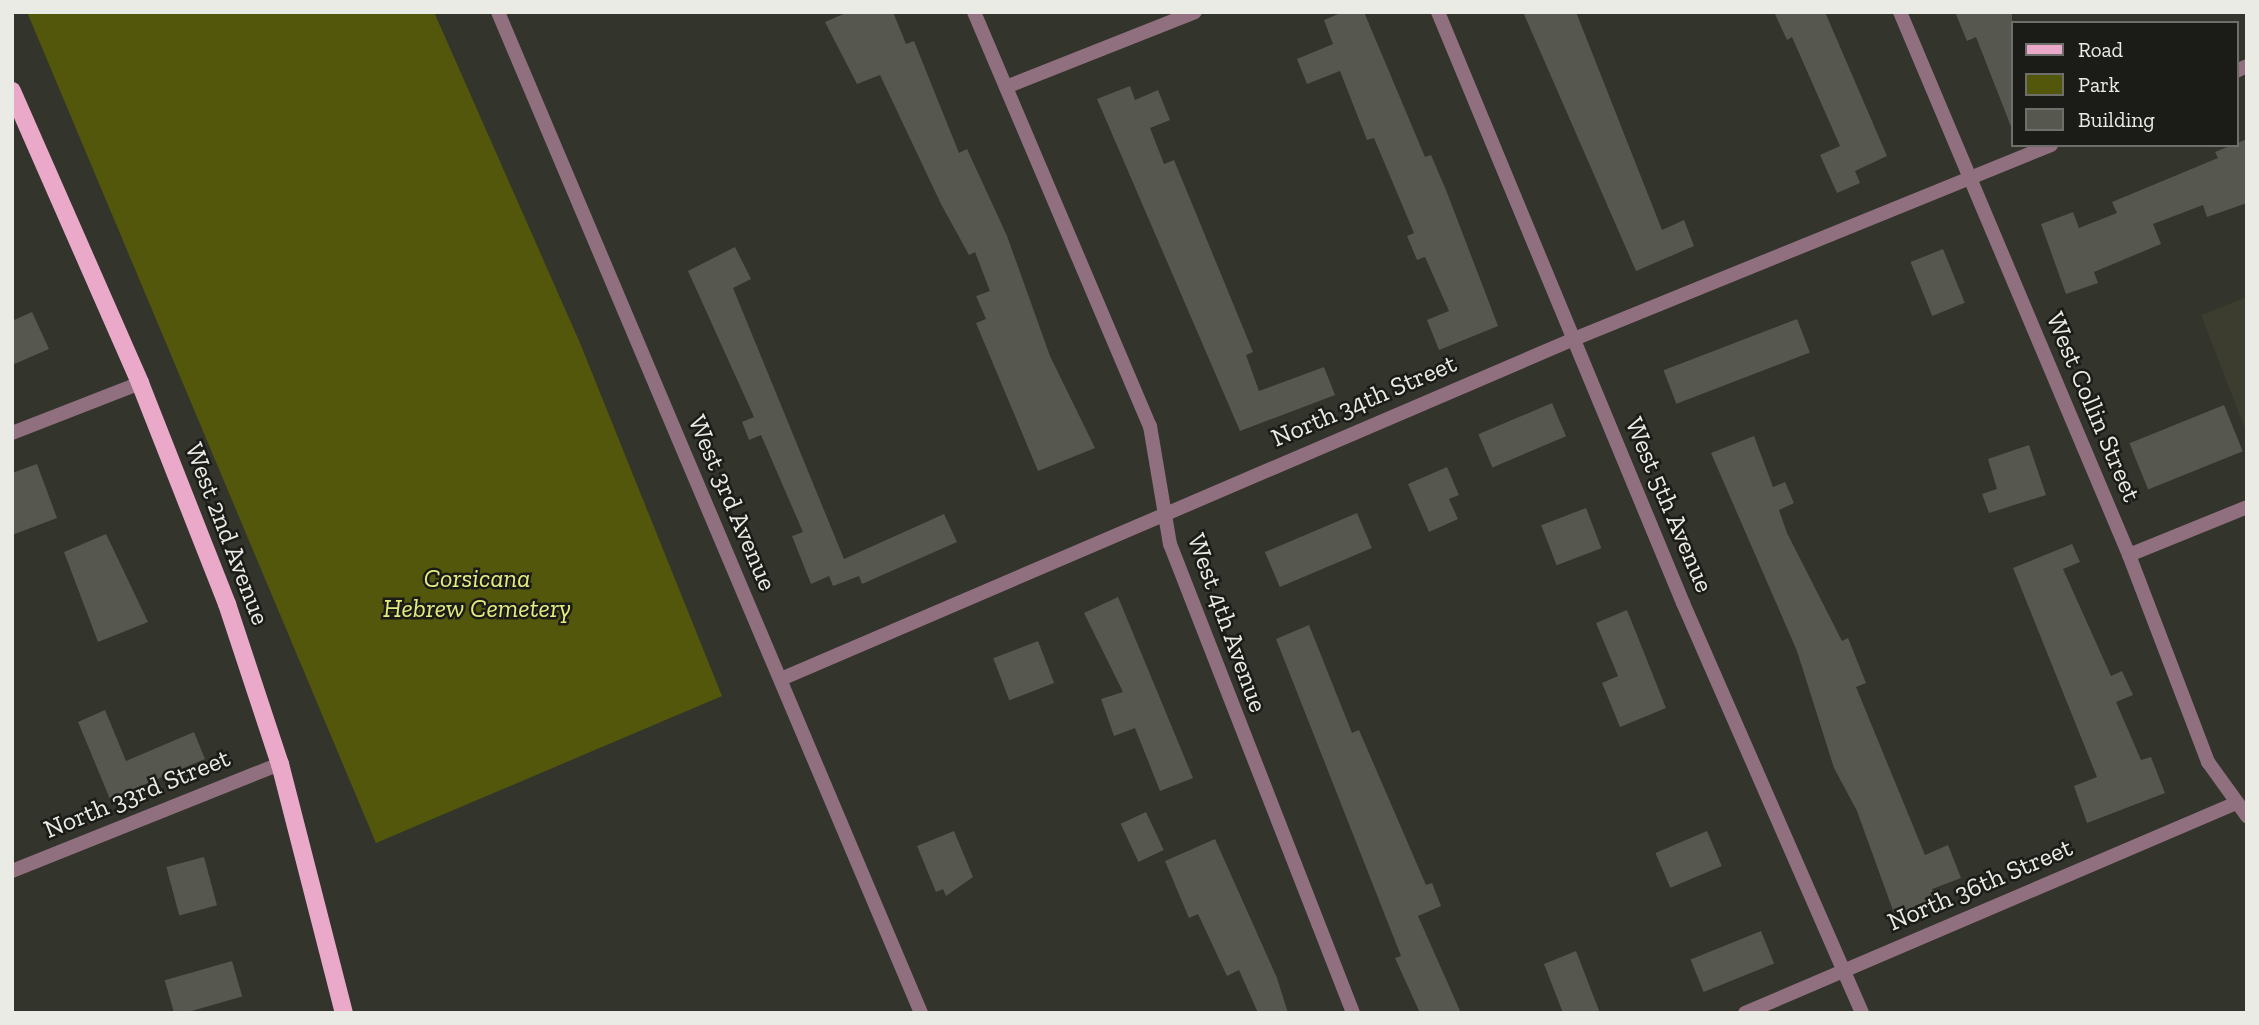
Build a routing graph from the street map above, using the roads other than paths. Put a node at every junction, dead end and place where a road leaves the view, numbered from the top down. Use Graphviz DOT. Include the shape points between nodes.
graph roads {
  1 [pos="498,12"];
  2 [pos="974,12"];
  3 [pos="1195,12"];
  4 [pos="1438,12"];
  5 [pos="1900,12"];
  6 [pos="1006,86"];
  7 [pos="12,90"];
  8 [pos="2046,147"];
  9 [pos="1970,178"];
  10 [pos="1574,339"];
  11 [pos="140,383"];
  12 [pos="12,433"];
  13 [pos="2247,507"];
  14 [pos="1165,512"];
  15 [pos="2129,555"];
  16 [pos="781,680"];
  17 [pos="280,764"];
  18 [pos="2234,804"];
  19 [pos="2247,817"];
  20 [pos="12,871"];
  21 [pos="1844,970"];
  22 [pos="344,1013"];
  23 [pos="921,1013"];
  24 [pos="1353,1013"];
  25 [pos="1745,1013"];
  26 [pos="1862,1013"];
  1 -- 16 [label="street, West 3rd Avenue"];
  2 -- 6 [label="street, West 4th Avenue"];
  3 -- 6 [label="street"];
  4 -- 10 [label="street, West 5th Avenue"];
  5 -- 9 [label="street, West Collin Street"];
  6 -- 14 [label="street, West 4th Avenue" via="1150,426"];
  7 -- 11 [label="main road, West 2nd Avenue"];
  8 -- 9 [label="street, North 34th Street"];
  9 -- 10 [label="street, North 34th Street"];
  9 -- 15 [label="street, West Collin Street"];
  10 -- 14 [label="street, North 34th Street"];
  10 -- 21 [label="street, West 5th Avenue"];
  11 -- 12 [label="street"];
  11 -- 17 [label="main road, West 2nd Avenue" via="227,604"];
  13 -- 15 [label="street"];
  14 -- 16 [label="street, North 34th Street"];
  14 -- 24 [label="street, West 4th Avenue" via="1170,544 1267,803"];
  15 -- 18 [label="street, West Collin Street" via="2208,762"];
  16 -- 23 [label="street, West 3rd Avenue"];
  17 -- 20 [label="street, North 33rd Street"];
  17 -- 22 [label="main road, West 2nd Avenue"];
  18 -- 19 [label="street, West Collin Street"];
  18 -- 21 [label="street, North 36th Street"];
  21 -- 25 [label="street, North 36th Street"];
  21 -- 26 [label="street, West 5th Avenue"];
}
